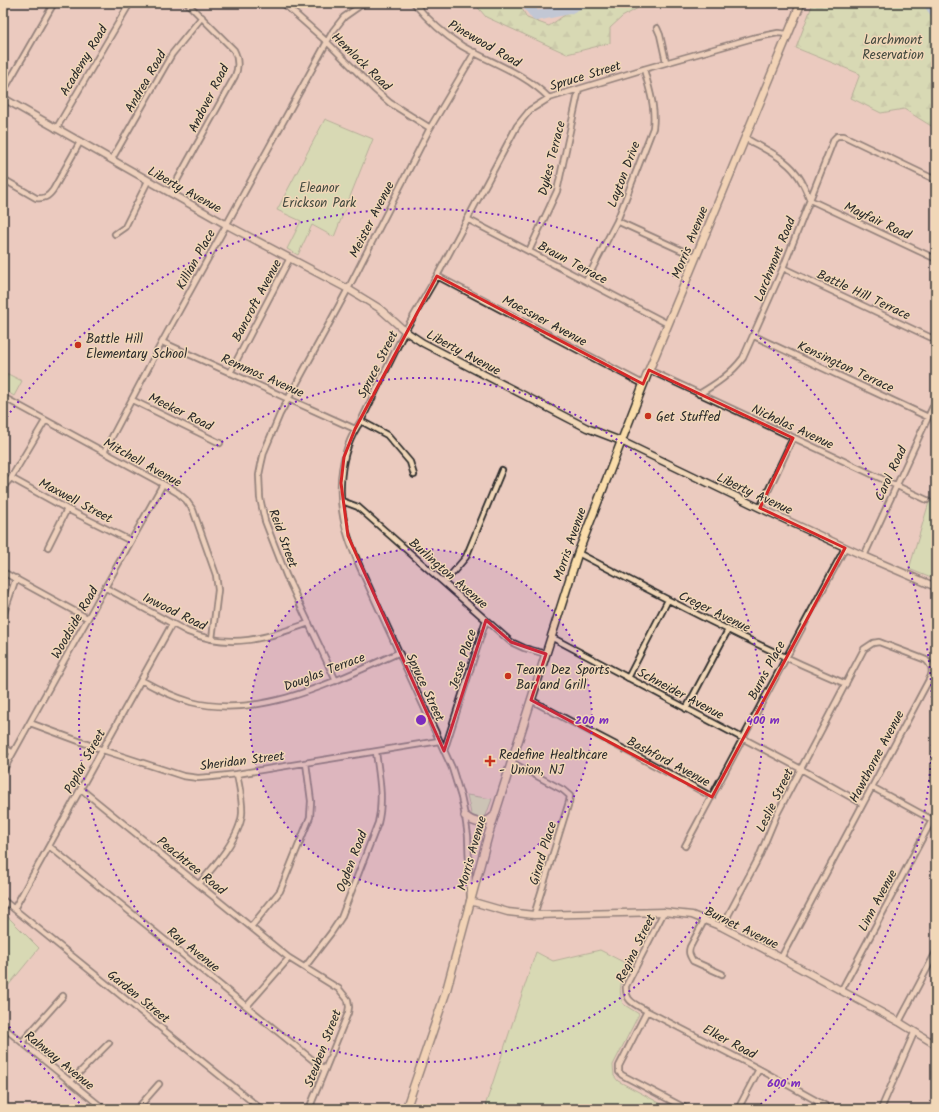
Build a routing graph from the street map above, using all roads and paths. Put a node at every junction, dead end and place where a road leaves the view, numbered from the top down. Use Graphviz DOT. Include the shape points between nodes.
graph roads {
  1 [pos="54,3"];
  2 [pos="130,3"];
  3 [pos="187,3"];
  4 [pos="283,3"];
  5 [pos="364,3"];
  6 [pos="414,3"];
  7 [pos="801,3"];
  8 [pos="202,18"];
  9 [pos="658,28"];
  10 [pos="788,34"];
  11 [pos="327,42"];
  12 [pos="475,52"];
  13 [pos="666,62"];
  14 [pos="644,69"];
  15 [pos="578,89"];
  16 [pos="3,92"];
  17 [pos="3,98"];
  18 [pos="549,98"];
  19 [pos="56,128"];
  20 [pos="430,128"];
  21 [pos="745,138"];
  22 [pos="80,142"];
  23 [pos="112,159"];
  24 [pos="3,179"];
  25 [pos="936,180"];
  26 [pos="148,181"];
  27 [pos="170,193"];
  28 [pos="810,200"];
  29 [pos="467,219"];
  30 [pos="617,221"];
  31 [pos="226,225"];
  32 [pos="115,234"];
  33 [pos="529,251"];
  34 [pos="696,257"];
  35 [pos="290,258"];
  36 [pos="936,259"];
  37 [pos="783,268"];
  38 [pos="437,276"];
  39 [pos="586,281"];
  40 [pos="348,289"];
  41 [pos="668,324"];
  42 [pos="406,331"];
  43 [pos="754,336"];
  44 [pos="936,340"];
  45 [pos="162,342"];
  46 [pos="649,370"];
  47 [pos="230,373"];
  48 [pos="644,384"];
  49 [pos="699,394"];
  50 [pos="3,397"];
  51 [pos="290,398"];
  52 [pos="132,400"];
  53 [pos="936,400"];
  54 [pos="928,416"];
  55 [pos="46,421"];
  56 [pos="361,421"];
  57 [pos="355,429"];
  58 [pos="793,438"];
  59 [pos="621,441"];
  60 [pos="220,443"];
  61 [pos="104,452"];
  62 [pos="502,470"];
  63 [pos="414,475"];
  64 [pos="11,478"];
  65 [pos="163,484"];
  66 [pos="896,486"];
  67 [pos="3,487"];
  68 [pos="927,500"];
  69 [pos="342,501"];
  70 [pos="760,508"];
  71 [pos="67,509"];
  72 [pos="131,541"];
  73 [pos="48,547"];
  74 [pos="845,548"];
  75 [pos="578,553"];
  76 [pos="864,556"];
  77 [pos="3,572"];
  78 [pos="16,578"];
  79 [pos="444,583"];
  80 [pos="936,587"];
  81 [pos="106,588"];
  82 [pos="668,600"];
  83 [pos="3,616"];
  84 [pos="87,618"];
  85 [pos="486,620"];
  86 [pos="309,623"];
  87 [pos="172,624"];
  88 [pos="728,630"];
  89 [pos="551,637"];
  90 [pos="212,639"];
  91 [pos="398,653"];
  92 [pos="546,654"];
  93 [pos="785,658"];
  94 [pos="628,678"];
  95 [pos="141,680"];
  96 [pos="336,681"];
  97 [pos="846,684"];
  98 [pos="532,700"];
  99 [pos="686,709"];
  100 [pos="30,723"];
  101 [pos="742,739"];
  102 [pos="439,741"];
  103 [pos="3,747"];
  104 [pos="102,750"];
  105 [pos="444,751"];
  106 [pos="376,752"];
  107 [pos="13,753"];
  108 [pos="512,762"];
  109 [pos="306,763"];
  110 [pos="801,769"];
  111 [pos="3,772"];
  112 [pos="237,774"];
  113 [pos="872,787"];
  114 [pos="81,789"];
  115 [pos="712,797"];
  116 [pos="863,804"];
  117 [pos="465,816"];
  118 [pos="494,816"];
  119 [pos="934,821"];
  120 [pos="49,846"];
  121 [pos="685,846"];
  122 [pos="199,884"];
  123 [pos="3,900"];
  124 [pos="470,901"];
  125 [pos="14,909"];
  126 [pos="664,912"];
  127 [pos="534,915"];
  128 [pos="705,919"];
  129 [pos="251,927"];
  130 [pos="722,927"];
  131 [pos="936,952"];
  132 [pos="289,958"];
  133 [pos="781,958"];
  134 [pos="305,967"];
  135 [pos="722,974"];
  136 [pos="841,991"];
  137 [pos="626,994"];
  138 [pos="63,996"];
  139 [pos="247,1006"];
  140 [pos="647,1011"];
  141 [pos="899,1022"];
  142 [pos="3,1027"];
  143 [pos="914,1033"];
  144 [pos="22,1042"];
  145 [pos="109,1043"];
  146 [pos="936,1045"];
  147 [pos="759,1069"];
  148 [pos="325,1070"];
  149 [pos="70,1082"];
  150 [pos="159,1084"];
  151 [pos="826,1106"];
  152 [pos="104,1109"];
  153 [pos="137,1109"];
  154 [pos="261,1109"];
  155 [pos="310,1109"];
  156 [pos="406,1109"];
  157 [pos="687,1109"];
  158 [pos="738,1109"];
  159 [pos="881,1109"];
  1 -- 16 [label="street"];
  2 -- 19 [label="street, Academy Road"];
  3 -- 8 [label="street, Andover Road"];
  4 -- 11 [label="street, Hemlock Road"];
  5 -- 11 [label="street, Killian Place" via="338,23"];
  6 -- 12 [label="street, Pinewood Road" via="438,28"];
  7 -- 10 [label="main road, Morris Avenue"];
  8 -- 23 [label="street, Andrea Road" via="172,54"];
  8 -- 27 [label="street, Andover Road" via="234,50 237,68 235,76"];
  9 -- 13 [label="street"];
  10 -- 13 [label="street, Spruce Street" via="778,33 753,38"];
  10 -- 21 [label="main road, Morris Avenue"];
  11 -- 20 [label="street, Hemlock Road" via="379,94"];
  11 -- 31 [label="street, Killian Place"];
  12 -- 18 [label="street, Pinewood Road" via="530,82"];
  12 -- 20 [label="street, Meister Avenue"];
  13 -- 14 [label="street, Spruce Street"];
  14 -- 15 [label="street, Spruce Street"];
  14 -- 30 [label="street, Layton Drive" via="655,117"];
  15 -- 18 [label="street, Spruce Street"];
  15 -- 33 [label="street, Dykes Terrace" via="558,191"];
  17 -- 19 [label="street, Liberty Avenue"];
  18 -- 29 [label="street, Spruce Street" via="530,110 517,126"];
  19 -- 22 [label="street, Liberty Avenue"];
  20 -- 40 [label="street, Meister Avenue"];
  21 -- 28 [label="street" via="796,172"];
  21 -- 34 [label="main road, Morris Avenue"];
  22 -- 23 [label="street, Liberty Avenue"];
  22 -- 24 [label="street" via="47,196 36,198"];
  23 -- 26 [label="street, Liberty Avenue"];
  25 -- 28 [label="street, Larchmont Road" via="844,136 837,136"];
  26 -- 27 [label="street, Liberty Avenue"];
  26 -- 32 [label="street" via="125,227"];
  27 -- 31 [label="street, Liberty Avenue"];
  28 -- 36 [label="street, Mayfair Road"];
  28 -- 37 [label="street, Larchmont Road"];
  29 -- 33 [label="street, Braun Terrace"];
  29 -- 38 [label="street, Spruce Street"];
  30 -- 34 [label="street"];
  30 -- 39 [label="street, Layton Drive"];
  31 -- 35 [label="street, Liberty Avenue"];
  31 -- 45 [label="street, Killian Place"];
  33 -- 39 [label="street, Braun Terrace"];
  34 -- 41 [label="main road, Morris Avenue"];
  35 -- 40 [label="street, Liberty Avenue"];
  35 -- 47 [label="street, Bancroft Avenue"];
  37 -- 43 [label="street, Larchmont Road"];
  37 -- 44 [label="street, Battle Hill Terrace"];
  38 -- 42 [label="street, Spruce Street"];
  38 -- 48 [label="street, Moessner Avenue"];
  39 -- 41 [label="street, Braun Terrace"];
  40 -- 42 [label="street, Liberty Avenue" via="378,308"];
  40 -- 51 [label="street, Meister Avenue"];
  41 -- 46 [label="main road, Morris Avenue"];
  42 -- 56 [label="street, Spruce Street"];
  42 -- 59 [label="street, Liberty Avenue" via="423,343 584,426"];
  43 -- 49 [label="street, Larchmont Road" via="734,370"];
  43 -- 54 [label="street, Kensington Terrace"];
  45 -- 47 [label="street, Remmos Avenue"];
  45 -- 52 [label="street, Killian Place"];
  46 -- 48 [label="main road, Morris Avenue"];
  46 -- 49 [label="street, Nicholas Avenue"];
  47 -- 51 [label="street, Remmos Avenue"];
  48 -- 59 [label="main road, Morris Avenue"];
  49 -- 58 [label="street, Nicholas Avenue"];
  50 -- 55 [label="street, Mitchell Avenue"];
  51 -- 57 [label="street, Remmos Avenue"];
  51 -- 86 [label="street, Reid Street" via="280,414 262,458 259,475 260,498 265,520 286,575"];
  52 -- 60 [label="street, Meeker Road"];
  52 -- 61 [label="street, Killian Place"];
  53 -- 54 [label="street, Carol Road"];
  54 -- 66 [label="street, Carol Road"];
  55 -- 61 [label="street, Mitchell Avenue"];
  55 -- 64 [label="street"];
  56 -- 57 [label="street, Spruce Street"];
  56 -- 63 [label="street" via="386,435 410,462"];
  57 -- 69 [label="street, Spruce Street" via="344,457"];
  58 -- 66 [label="street, Nicholas Avenue"];
  58 -- 70 [label="street"];
  59 -- 70 [label="street, Liberty Avenue"];
  59 -- 75 [label="main road, Morris Avenue"];
  61 -- 65 [label="street, Mitchell Avenue"];
  62 -- 79 [label="street" via="466,557"];
  64 -- 67 [label="street"];
  64 -- 71 [label="street, Maxwell Street"];
  65 -- 72 [label="street, Woodside Road"];
  65 -- 90 [label="street, Mitchell Avenue" via="186,500 192,510 216,574 218,590"];
  66 -- 68 [label="street, Nicholas Avenue"];
  66 -- 76 [label="street, Carol Road"];
  69 -- 79 [label="street, Burlington Avenue" via="358,508"];
  69 -- 91 [label="street, Spruce Street" via="348,536"];
  70 -- 74 [label="street, Liberty Avenue"];
  71 -- 72 [label="street, Maxwell Street"];
  71 -- 73 [label="street"];
  72 -- 81 [label="street, Woodside Road"];
  74 -- 76 [label="street, Liberty Avenue"];
  74 -- 93 [label="street, Burns Place"];
  75 -- 82 [label="street, Creger Avenue"];
  75 -- 89 [label="main road, Morris Avenue"];
  76 -- 80 [label="street, Liberty Avenue"];
  77 -- 78 [label="street"];
  78 -- 83 [label="street"];
  78 -- 84 [label="street"];
  79 -- 85 [label="street, Burlington Avenue"];
  81 -- 84 [label="street, Woodside Road"];
  81 -- 87 [label="street, Inwood Road"];
  82 -- 88 [label="street, Creger Avenue"];
  82 -- 94 [label="street"];
  84 -- 100 [label="street, Woodside Road"];
  85 -- 92 [label="street, Burlington Avenue" via="511,642"];
  85 -- 105 [label="street, Jesse Place"];
  86 -- 90 [label="street, Inwood Road" via="258,639"];
  86 -- 96 [label="street, Reid Street"];
  87 -- 90 [label="street, Inwood Road"];
  87 -- 95 [label="street, Poplar Street"];
  88 -- 93 [label="street, Creger Avenue"];
  88 -- 99 [label="street"];
  89 -- 92 [label="main road, Morris Avenue"];
  89 -- 94 [label="street, Schneider Avenue"];
  91 -- 96 [label="street, Douglas Terrace"];
  91 -- 102 [label="street, Spruce Street"];
  92 -- 98 [label="main road, Morris Avenue"];
  93 -- 97 [label="street, Creger Avenue"];
  93 -- 101 [label="street, Burns Place"];
  94 -- 99 [label="street, Schneider Avenue"];
  95 -- 96 [label="street, Douglas Terrace" via="176,697 216,706 272,702"];
  95 -- 104 [label="street, Poplar Street"];
  97 -- 110 [label="street, Leslie Street"];
  97 -- 113 [label="street, Hawthorne Avenue" via="864,649 873,643 884,643 926,660 932,669 931,676"];
  98 -- 108 [label="main road, Morris Avenue"];
  98 -- 115 [label="street, Bashford Avenue"];
  99 -- 101 [label="street, Schneider Avenue"];
  100 -- 104 [label="street, Sheridan Street"];
  100 -- 107 [label="street, Woodside Road"];
  101 -- 110 [label="street, Schneider Avenue"];
  101 -- 115 [label="street, Burns Place"];
  102 -- 105 [label="street, Spruce Street"];
  102 -- 106 [label="street, Sheridan Street"];
  103 -- 107 [label="street"];
  104 -- 112 [label="street, Sheridan Street" via="183,776 204,778"];
  104 -- 114 [label="street, Poplar Street"];
  105 -- 117 [label="street, Spruce Street" via="457,782"];
  106 -- 109 [label="street, Sheridan Street"];
  106 -- 134 [label="street, Ogden Road" via="381,799 378,823 341,918"];
  107 -- 111 [label="street, Woodside Road"];
  108 -- 118 [label="main road, Morris Avenue"];
  108 -- 127 [label="street, Girard Place" via="570,796"];
  109 -- 112 [label="street, Sheridan Street"];
  109 -- 129 [label="street" via="311,802 310,817 280,891"];
  110 -- 116 [label="street, Schneider Avenue"];
  110 -- 130 [label="street, Leslie Street"];
  112 -- 122 [label="street" via="242,815 236,832 222,856"];
  113 -- 116 [label="street, Hawthorne Avenue"];
  113 -- 119 [label="street"];
  114 -- 120 [label="street, Poplar Street"];
  114 -- 122 [label="street, Peachtree Road"];
  115 -- 121 [label="street, Burns Place"];
  116 -- 133 [label="street, Hawthorne Avenue"];
  117 -- 118 [label="main road" via="481,823"];
  117 -- 124 [label="street, Spruce Street"];
  118 -- 124 [label="main road, Morris Avenue"];
  119 -- 136 [label="street, Linn Avenue"];
  120 -- 125 [label="street, Poplar Street"];
  120 -- 139 [label="street, Ray Avenue"];
  122 -- 129 [label="street, Peachtree Road"];
  123 -- 125 [label="street, Garden Street"];
  124 -- 127 [label="street, Burnet Avenue" via="508,912"];
  124 -- 156 [label="main road, Morris Avenue" via="446,992"];
  125 -- 154 [label="street, Garden Street"];
  126 -- 127 [label="street, Burnet Avenue"];
  126 -- 128 [label="street, Burnet Avenue"];
  126 -- 137 [label="street, Regina Street" via="626,986"];
  128 -- 130 [label="street, Burnet Avenue"];
  128 -- 135 [label="street" via="690,947 689,955 693,961"];
  129 -- 132 [label="street, Peachtree Road"];
  130 -- 133 [label="street, Burnet Avenue"];
  131 -- 141 [label="street"];
  132 -- 134 [label="street, Peachtree Road"];
  132 -- 139 [label="street"];
  133 -- 136 [label="street, Burnet Avenue"];
  134 -- 148 [label="street, Steuben Street" via="339,989 345,995 349,1007"];
  136 -- 141 [label="street, Burnet Avenue"];
  137 -- 140 [label="street, Elker Road" via="630,1002"];
  138 -- 144 [label="street"];
  139 -- 148 [label="street, Ray Avenue"];
  140 -- 147 [label="street, Elker Road"];
  140 -- 157 [label="street" via="619,1066 619,1072 622,1076"];
  141 -- 143 [label="street, Burnet Avenue"];
  142 -- 144 [label="street, Rahway Avenue"];
  143 -- 146 [label="street, Burnet Avenue"];
  143 -- 159 [label="street"];
  144 -- 149 [label="street, Rahway Avenue"];
  145 -- 149 [label="street"];
  147 -- 151 [label="street, Elker Road"];
  147 -- 158 [label="street"];
  148 -- 155 [label="street, Steuben Street"];
  149 -- 152 [label="street, Rahway Avenue"];
  150 -- 153 [label="street"];
}
